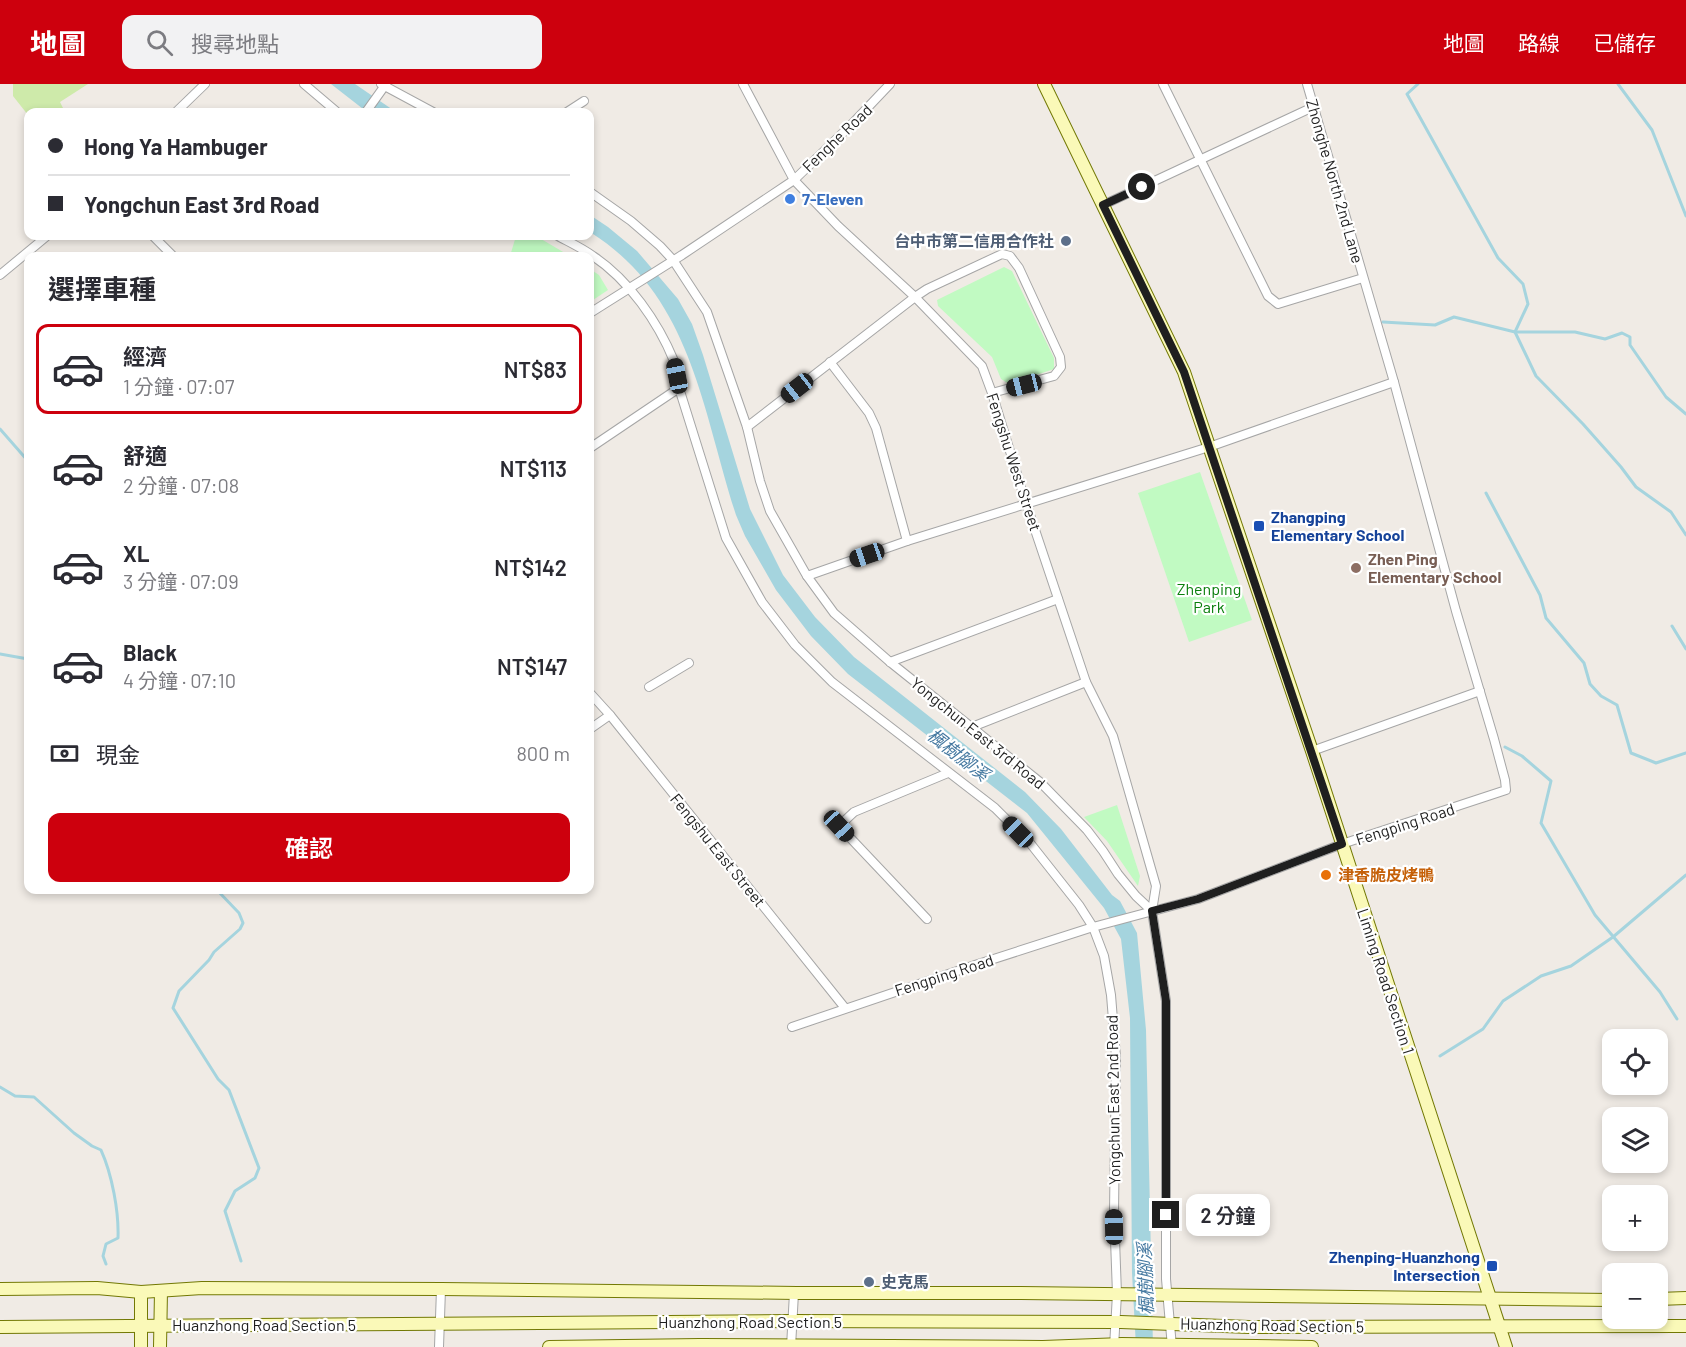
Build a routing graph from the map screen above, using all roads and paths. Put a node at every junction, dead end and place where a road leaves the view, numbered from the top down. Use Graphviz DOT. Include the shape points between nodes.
graph roads {
  1 [pos="205,84"];
  2 [pos="304,84"];
  3 [pos="743,84"];
  4 [pos="890,84"];
  5 [pos="1044,84"];
  6 [pos="1162,84"];
  7 [pos="1307,84"];
  8 [pos="383,85"];
  9 [pos="584,101"];
  10 [pos="1314,107"];
  11 [pos="180,108"];
  12 [pos="333,108"];
  13 [pos="369,108"];
  14 [pos="426,108"];
  15 [pos="573,108"];
  16 [pos="1201,158"];
  17 [pos="794,180"];
  18 [pos="594,195"];
  19 [pos="1103,205"];
  20 [pos="42,240"];
  21 [pos="157,240"];
  22 [pos="565,240"];
  23 [pos="28,252"];
  24 [pos="169,252"];
  25 [pos="585,252"];
  26 [pos="24,255"];
  27 [pos="594,257"];
  28 [pos="673,260"];
  29 [pos="0,275"];
  30 [pos="1363,278"];
  31 [pos="628,288"];
  32 [pos="915,297"];
  33 [pos="594,310"];
  34 [pos="830,362"];
  35 [pos="1394,382"];
  36 [pos="679,388"];
  37 [pos="992,393"];
  38 [pos="747,427"];
  39 [pos="594,444"];
  40 [pos="1209,447"];
  41 [pos="1026,503"];
  42 [pos="907,541"];
  43 [pos="807,576"];
  44 [pos="1058,598"];
  45 [pos="890,662"];
  46 [pos="689,663"];
  47 [pos="1086,682"];
  48 [pos="649,687"];
  49 [pos="1480,691"];
  50 [pos="594,697"];
  51 [pos="610,714"];
  52 [pos="594,726"];
  53 [pos="972,727"];
  54 [pos="1312,751"];
  55 [pos="948,773"];
  56 [pos="1498,794"];
  57 [pos="1342,844"];
  58 [pos="1152,911"];
  59 [pos="927,919"];
  60 [pos="1093,927"];
  61 [pos="845,1008"];
  62 [pos="792,1027"];
  63 [pos="441,1288"];
  64 [pos="0,1289"];
  65 [pos="160,1291"];
  66 [pos="141,1292"];
  67 [pos="794,1293"];
  68 [pos="1120,1294"];
  69 [pos="1167,1295"];
  70 [pos="1489,1298"];
  71 [pos="1686,1298"];
  72 [pos="1668,1299"];
  73 [pos="1602,1300"];
  74 [pos="792,1321"];
  75 [pos="1118,1322"];
  76 [pos="439,1323"];
  77 [pos="1168,1324"];
  78 [pos="141,1326"];
  79 [pos="160,1326"];
  80 [pos="1499,1326"];
  81 [pos="1686,1326"];
  82 [pos="0,1327"];
  83 [pos="1117,1345"];
  84 [pos="1170,1346"];
  85 [pos="141,1347"];
  86 [pos="160,1347"];
  87 [pos="440,1347"];
  88 [pos="549,1347"];
  89 [pos="790,1347"];
  90 [pos="1312,1347"];
  91 [pos="1506,1347"];
  1 -- 11 [label="street"];
  2 -- 12 [label="street"];
  3 -- 17 [label="street, Fengshu West Street"];
  4 -- 17 [label="street, Fenghe Road"];
  5 -- 19 [label="street, Liming Road Section 1"];
  6 -- 16 [label="street"];
  7 -- 10 [label="street, Zhonghe North 2nd Lane"];
  8 -- 13 [label="street"];
  8 -- 14 [label="street"];
  9 -- 15 [label="street"];
  10 -- 16 [label="street"];
  10 -- 30 [label="street, Zhonghe North 2nd Lane"];
  16 -- 19 [label="street"];
  16 -- 30 [label="street" via="1260,281 1278,304"];
  17 -- 28 [label="street, Fenghe Road"];
  17 -- 32 [label="street, Fengshu West Street"];
  18 -- 28 [label="street, Yongchun East 3rd Road" via="632,221"];
  19 -- 40 [label="street, Liming Road Section 1" via="1184,372"];
  20 -- 23 [label="street"];
  21 -- 24 [label="street"];
  22 -- 25 [label="street, Yongchun East 2nd Road"];
  26 -- 29 [label="street"];
  27 -- 31 [label="street, Yongchun East 2nd Road"];
  28 -- 31 [label="street, Fenghe Road"];
  28 -- 38 [label="street, Yongchun East 3rd Road" via="707,312"];
  30 -- 35 [label="street, Zhonghe North 2nd Lane"];
  31 -- 33 [label="street"];
  31 -- 36 [label="street, Yongchun East 2nd Road" via="657,327 675,363"];
  32 -- 34 [label="street"];
  32 -- 37 [label="street, Fengshu West Street" via="982,366"];
  32 -- 37 [label="street" via="1002,254 1015,261 1060,357 1061,367 1054,376"];
  34 -- 38 [label="street"];
  34 -- 42 [label="street" via="876,428"];
  35 -- 40 [label="street"];
  35 -- 49 [label="street, Zhonghe North 2nd Lane"];
  36 -- 39 [label="street"];
  36 -- 55 [label="street, Yongchun East 2nd Road" via="726,538 762,602 795,645 832,682"];
  37 -- 41 [label="street, Fengshu West Street"];
  38 -- 43 [label="street, Yongchun East 3rd Road" via="770,511"];
  40 -- 41 [label="street"];
  40 -- 54 [label="street, Liming Road Section 1"];
  41 -- 42 [label="street"];
  41 -- 44 [label="street, Fengshu West Street"];
  42 -- 43 [label="street"];
  43 -- 45 [label="street, Yongchun East 3rd Road" via="842,621"];
  44 -- 45 [label="street"];
  44 -- 47 [label="street, Fengshu West Street"];
  45 -- 53 [label="street, Yongchun East 3rd Road"];
  46 -- 48 [label="street"];
  47 -- 53 [label="street"];
  47 -- 58 [label="street, Fengshu West Street" via="1113,736 1156,886"];
  49 -- 54 [label="street"];
  49 -- 56 [label="street, Zhonghe North 2nd Lane" via="1505,780 1506,790"];
  50 -- 51 [label="street, Fengshu East Street"];
  51 -- 52 [label="street"];
  51 -- 61 [label="street, Fengshu East Street"];
  53 -- 58 [label="street, Yongchun East 3rd Road" via="1065,806"];
  54 -- 57 [label="street, Liming Road Section 1"];
  55 -- 59 [label="street" via="854,812 839,826"];
  55 -- 60 [label="street, Yongchun East 2nd Road" via="994,808 1030,843"];
  56 -- 57 [label="street, Fengping Road"];
  57 -- 58 [label="street, Fengping Road" via="1198,899"];
  57 -- 70 [label="street, Liming Road Section 1"];
  58 -- 60 [label="street, Fengping Road"];
  58 -- 69 [label="street" via="1166,1001"];
  60 -- 61 [label="street, Fengping Road"];
  60 -- 68 [label="street, Yongchun East 2nd Road" via="1104,956 1114,1026 1114,1212"];
  61 -- 62 [label="street, Fengping Road"];
  63 -- 65 [label="street, Huanzhong Road Section 5"];
  63 -- 67 [label="street, Huanzhong Road Section 5"];
  63 -- 76 [label="street"];
  64 -- 66 [label="street, Huanzhong Road Section 5" via="97,1288"];
  65 -- 66 [label="street, Huanzhong Road Section 5"];
  65 -- 79 [label="street"];
  66 -- 78 [label="street"];
  67 -- 68 [label="street, Huanzhong Road Section 5"];
  67 -- 74 [label="street"];
  68 -- 69 [label="street, Huanzhong Road Section 5"];
  68 -- 75 [label="street, Yongchun East 2nd Road"];
  69 -- 70 [label="street, Huanzhong Road Section 5"];
  69 -- 77 [label="street"];
  70 -- 73 [label="street, Huanzhong Road Section 5"];
  70 -- 80 [label="street, Liming Road Section 1"];
  71 -- 72 [label="street"];
  74 -- 75 [label="street, Huanzhong Road Section 5"];
  74 -- 76 [label="street, Huanzhong Road Section 5"];
  74 -- 89 [label="street"];
  75 -- 77 [label="street, Huanzhong Road Section 5"];
  75 -- 83 [label="street, Yongchun East 2nd Road"];
  76 -- 79 [label="street, Huanzhong Road Section 5"];
  76 -- 87 [label="street"];
  77 -- 80 [label="street, Huanzhong Road Section 5"];
  77 -- 84 [label="street"];
  78 -- 79 [label="street, Huanzhong Road Section 5"];
  78 -- 82 [label="street, Huanzhong Road Section 5"];
  78 -- 85 [label="street"];
  79 -- 86 [label="street"];
  80 -- 81 [label="street, Huanzhong Road Section 5"];
  80 -- 91 [label="street, Liming Road Section 1"];
  83 -- 84 [label="street, Huanzhong Road Section 5"];
  83 -- 89 [label="street, Huanzhong Road Section 5"];
  84 -- 90 [label="street, Huanzhong Road Section 5"];
  88 -- 89 [label="street, Huanzhong Road Section 5"];
}
